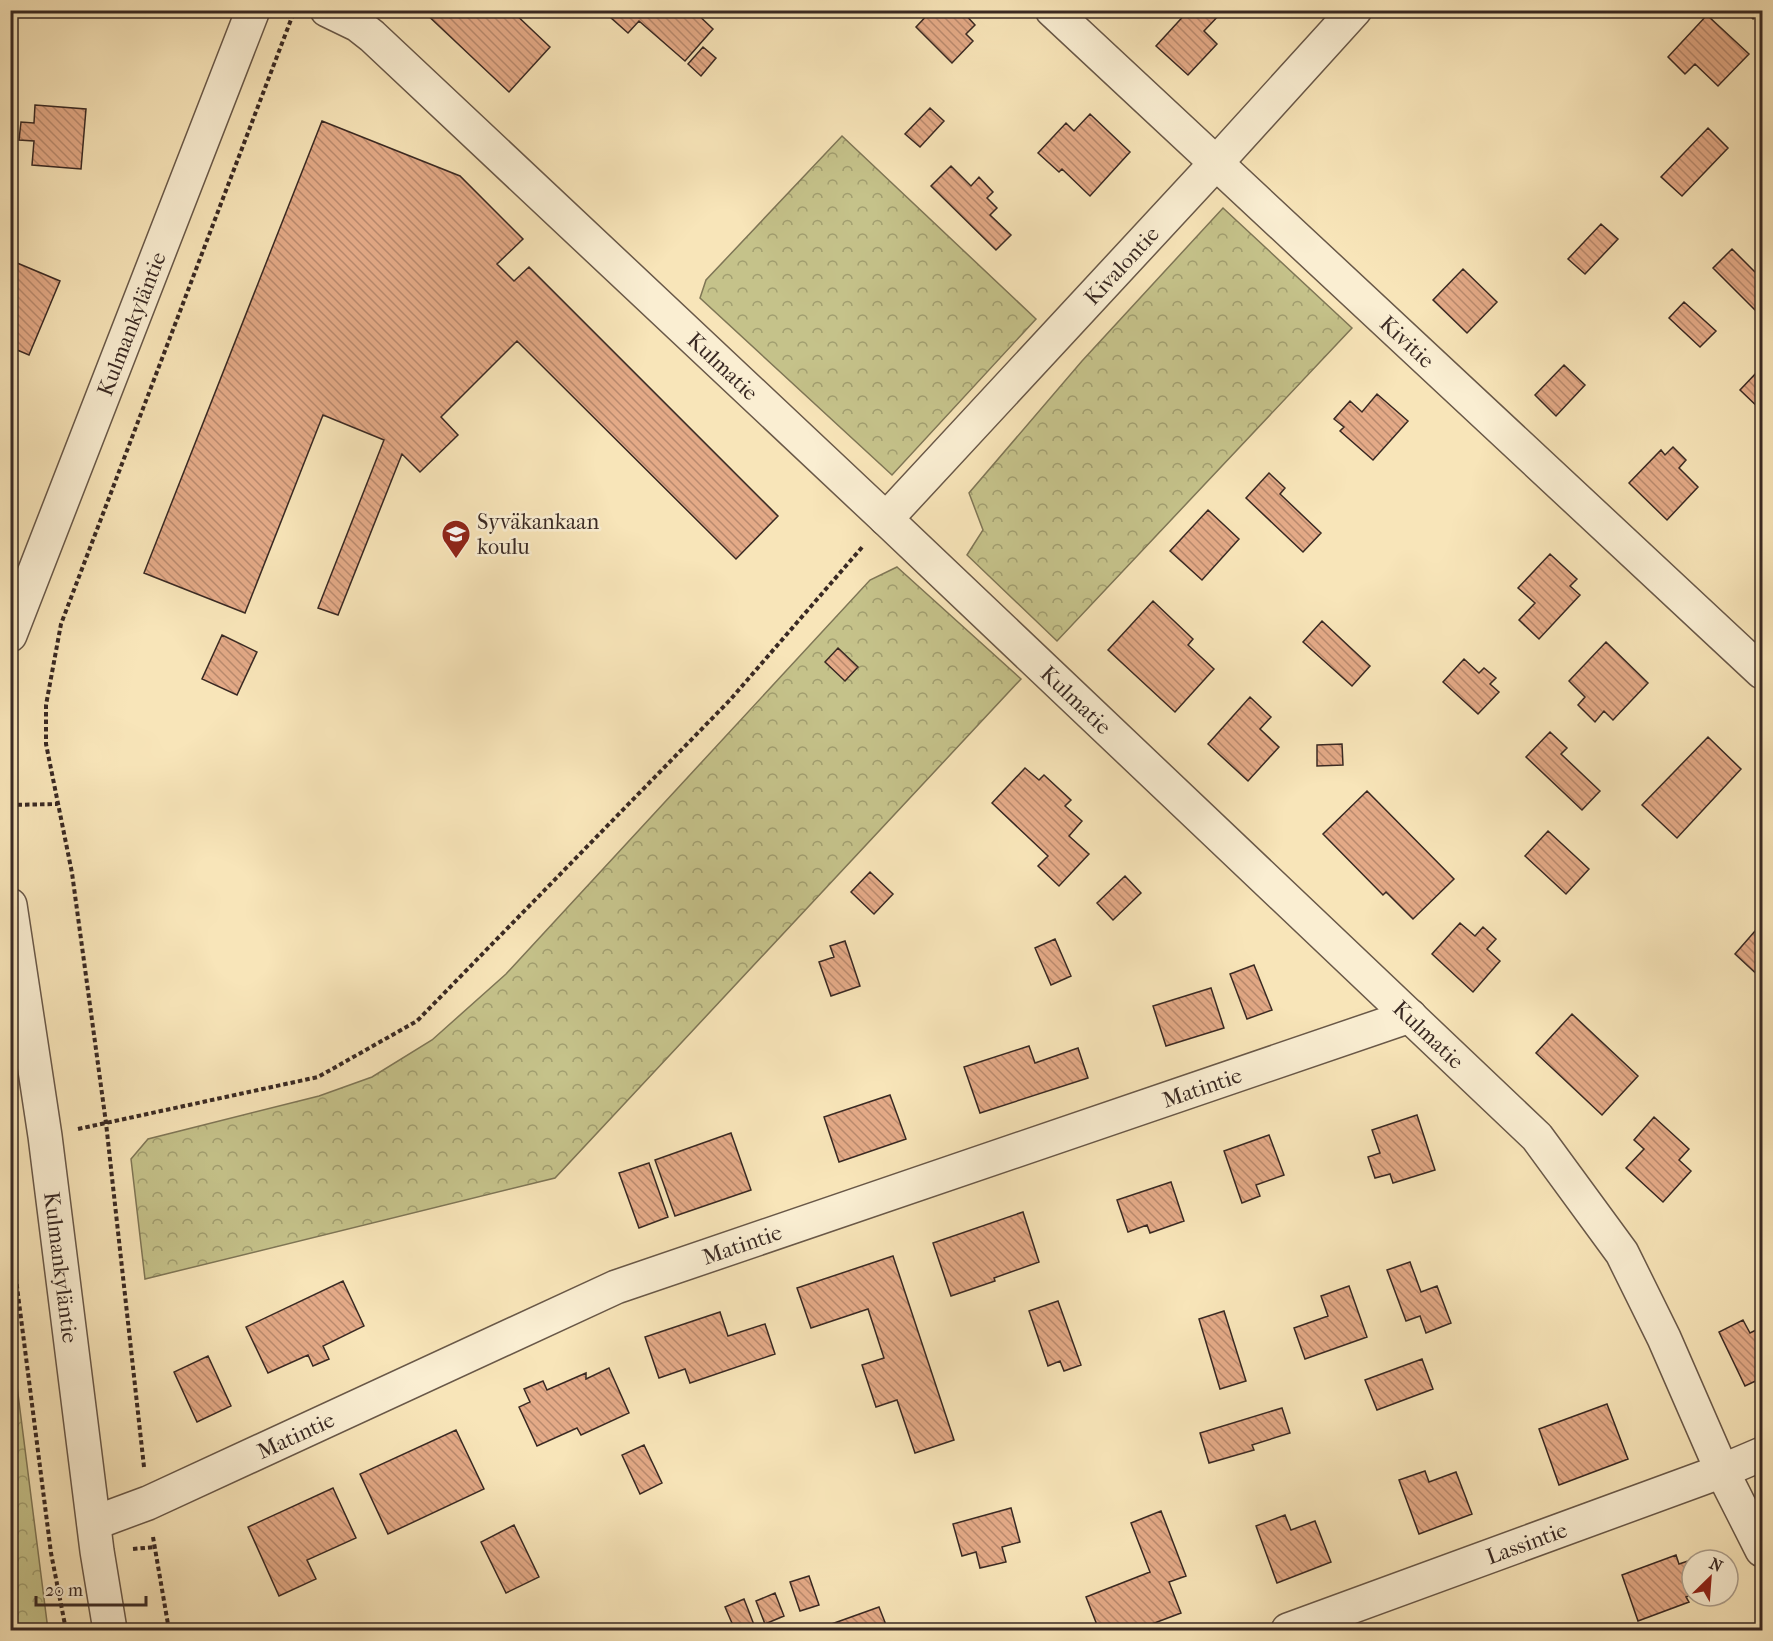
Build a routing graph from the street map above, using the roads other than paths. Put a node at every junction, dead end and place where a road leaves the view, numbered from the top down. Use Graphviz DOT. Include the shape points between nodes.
graph roads {
  1 [pos="253,10"];
  2 [pos="327,10"];
  3 [pos="1052,10"];
  4 [pos="1355,10"];
  5 [pos="1217,162"];
  6 [pos="886,519"];
  7 [pos="10,635"];
  8 [pos="1762,672"];
  9 [pos="10,904"];
  10 [pos="1410,1016"];
  11 [pos="1762,1454"];
  12 [pos="1722,1471"];
  13 [pos="94,1523"];
  14 [pos="1762,1550"];
  15 [pos="110,1630"];
  16 [pos="1288,1630"];
  1 -- 7 [label="street, Kulmankyläntie"];
  2 -- 6 [label="street, Kulmatie" via="372,36"];
  3 -- 5 [label="street, Kivitie"];
  4 -- 5 [label="street, Kivalontie"];
  5 -- 6 [label="street, Kivalontie"];
  5 -- 8 [label="street, Kivitie"];
  6 -- 10 [label="street, Kulmatie"];
  9 -- 13 [label="street, Kulmankyläntie" via="45,1137"];
  10 -- 12 [label="street, Kulmatie" via="1537,1137 1622,1253"];
  10 -- 13 [label="street, Matintie" via="616,1287 148,1503"];
  11 -- 12 [label="street, Lassintie"];
  12 -- 14 [label="street, Kulmatie"];
  12 -- 16 [label="street, Lassintie"];
  13 -- 15 [label="street, Kulmankyläntie"];
}
